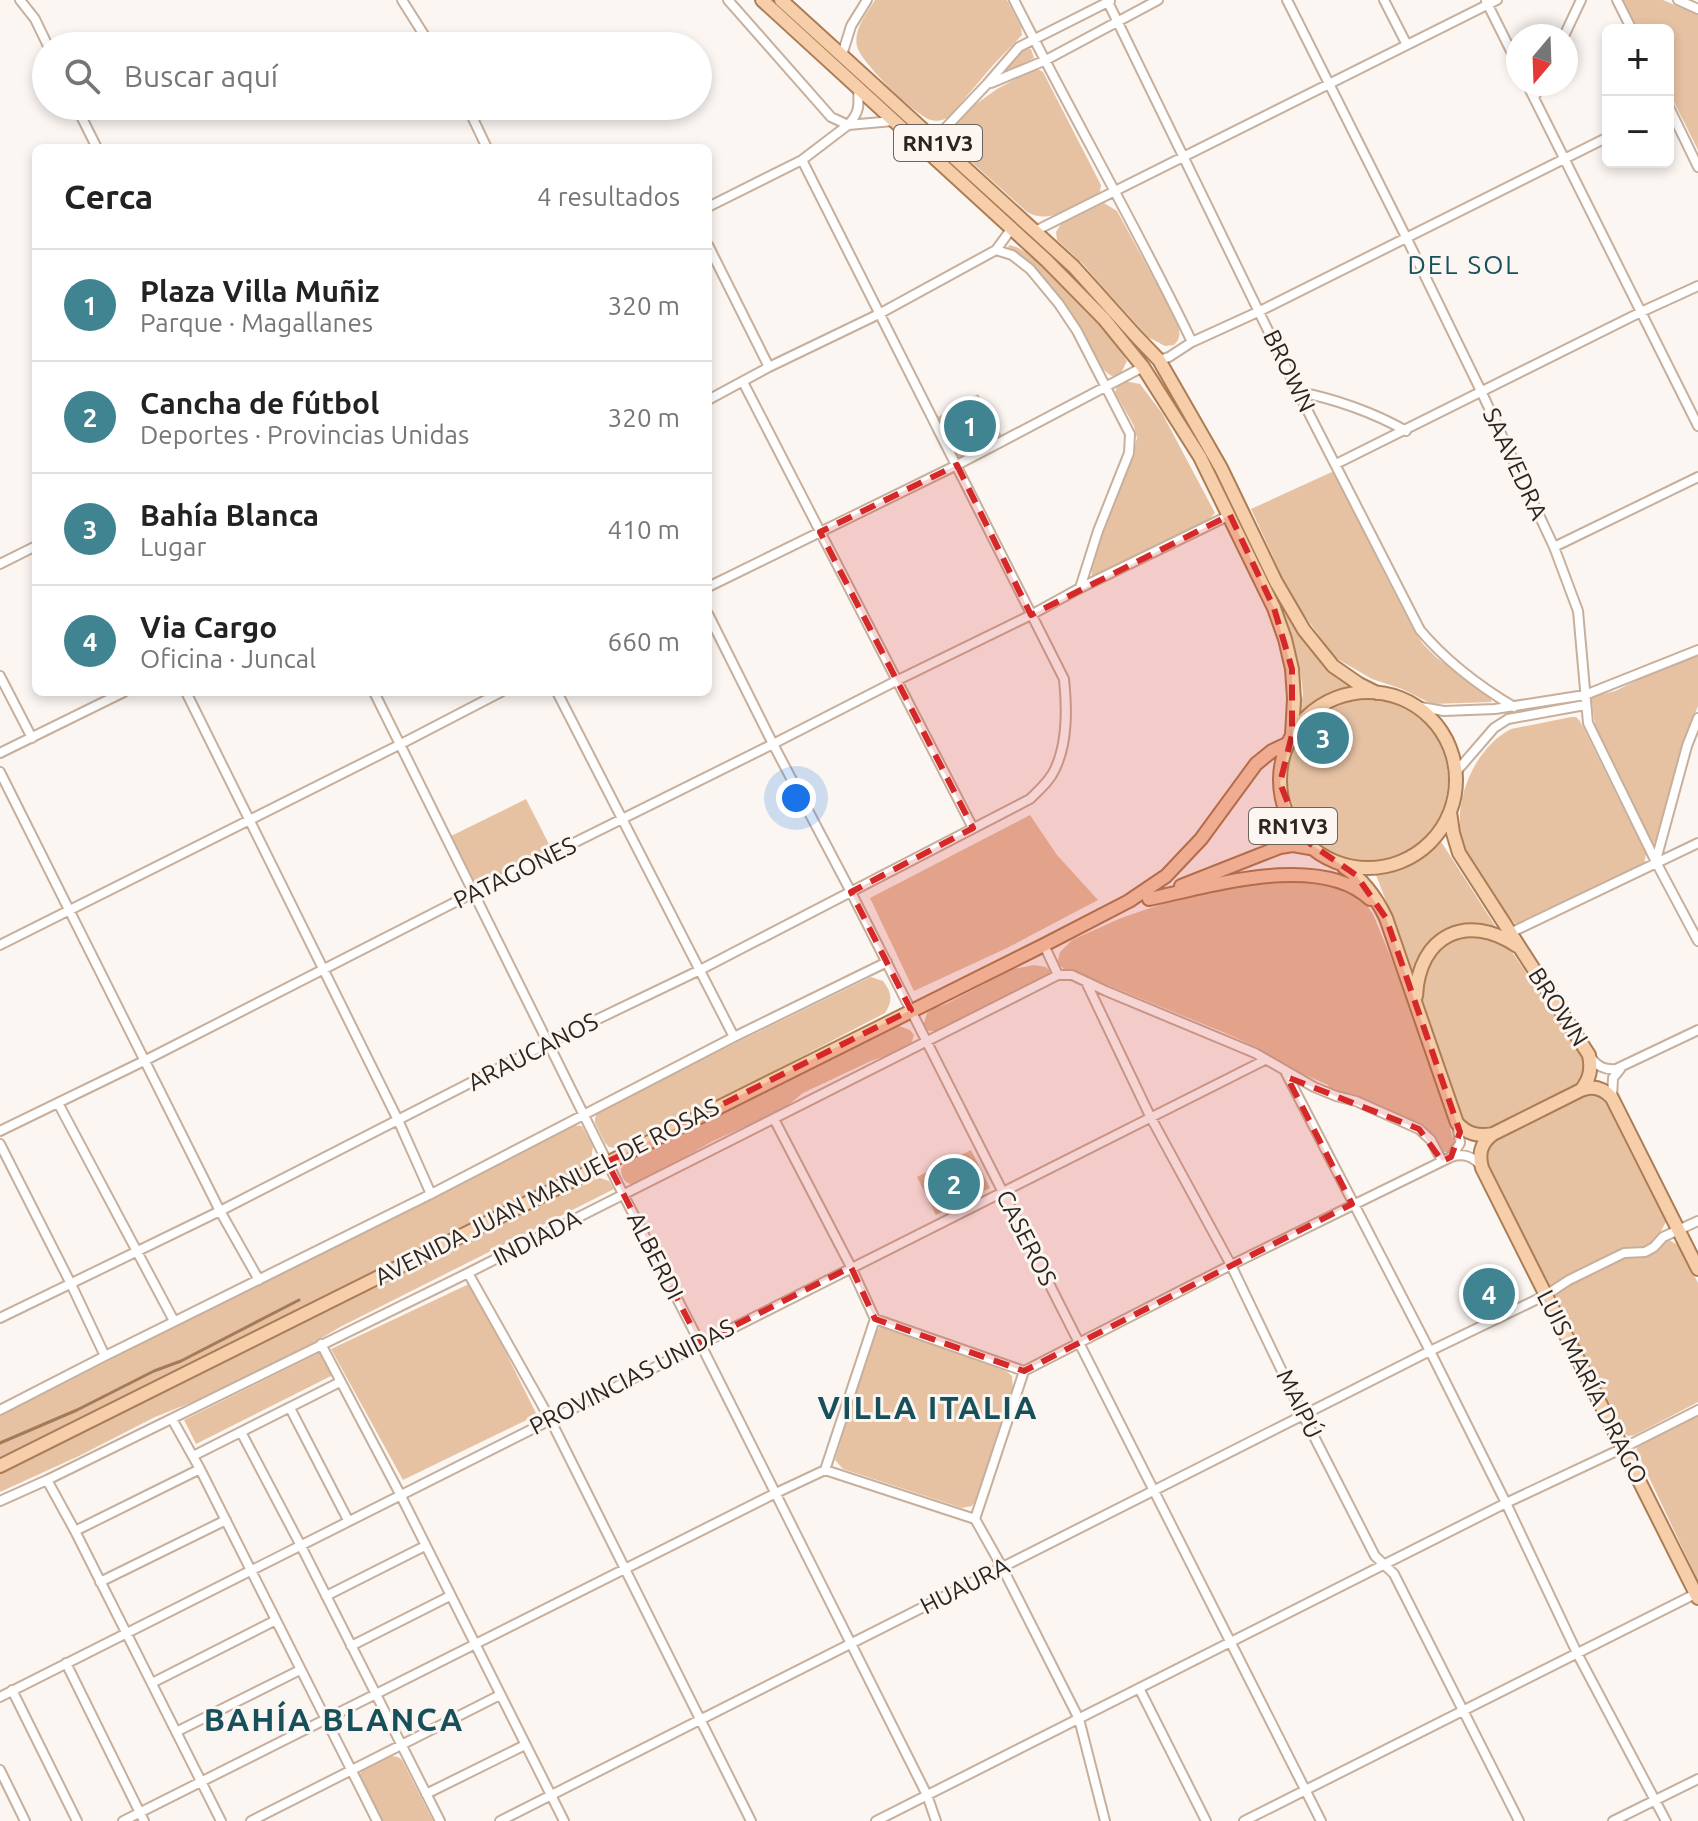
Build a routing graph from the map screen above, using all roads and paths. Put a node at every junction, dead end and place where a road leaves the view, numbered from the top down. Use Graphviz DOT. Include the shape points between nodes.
graph roads {
  1 [pos="20,0"];
  2 [pos="402,0"];
  3 [pos="728,0"];
  4 [pos="762,0"];
  5 [pos="781,0"];
  6 [pos="867,0"];
  7 [pos="1014,0"];
  8 [pos="1158,0"];
  9 [pos="1287,0"];
  10 [pos="1384,0"];
  11 [pos="1497,0"];
  12 [pos="1581,0"];
  13 [pos="1617,0"];
  14 [pos="1678,0"];
  15 [pos="1109,1"];
  16 [pos="1487,2"];
  17 [pos="1698,9"];
  18 [pos="1118,20"];
  19 [pos="1570,24"];
  20 [pos="1629,24"];
  21 [pos="41,32"];
  22 [pos="422,32"];
  23 [pos="1034,39"];
  24 [pos="1506,41"];
  25 [pos="1407,45"];
  26 [pos="842,55"];
  27 [pos="1046,60"];
  28 [pos="987,84"];
  29 [pos="1329,84"];
  30 [pos="858,88"];
  31 [pos="1534,98"];
  32 [pos="1674,119"];
  33 [pos="83,120"];
  34 [pos="475,120"];
  35 [pos="894,121"];
  36 [pos="848,125"];
  37 [pos="935,139"];
  38 [pos="1602,140"];
  39 [pos="95,144"];
  40 [pos="485,144"];
  41 [pos="1184,155"];
  42 [pos="1564,159"];
  43 [pos="802,160"];
  44 [pos="1698,167"];
  45 [pos="1114,192"];
  46 [pos="712,205"];
  47 [pos="1012,228"];
  48 [pos="1035,231"];
  49 [pos="1406,237"];
  50 [pos="996,250"];
  51 [pos="712,253"];
  52 [pos="1698,286"];
  53 [pos="1260,311"];
  54 [pos="1641,312"];
  55 [pos="879,314"];
  56 [pos="1192,342"];
  57 [pos="1159,360"];
  58 [pos="769,367"];
  59 [pos="1143,367"];
  60 [pos="743,382"];
  61 [pos="1106,386"];
  62 [pos="1481,391"];
  63 [pos="1298,392"];
  64 [pos="712,398"];
  65 [pos="1698,426"];
  66 [pos="1406,431"];
  67 [pos="1336,464"];
  68 [pos="957,465"];
  69 [pos="1698,477"];
  70 [pos="1230,515"];
  71 [pos="820,532"];
  72 [pos="1554,547"];
  73 [pos="32,548"];
  74 [pos="0,564"];
  75 [pos="712,585"];
  76 [pos="1080,588"];
  77 [pos="1031,615"];
  78 [pos="712,622"];
  79 [pos="1698,650"];
  80 [pos="0,676"];
  81 [pos="896,681"];
  82 [pos="1377,693"];
  83 [pos="116,696"];
  84 [pos="188,696"];
  85 [pos="376,696"];
  86 [pos="493,696"];
  87 [pos="559,696"];
  88 [pos="1585,700"];
  89 [pos="1415,706"];
  90 [pos="1514,707"];
  91 [pos="1698,718"];
  92 [pos="32,738"];
  93 [pos="1290,740"];
  94 [pos="773,744"];
  95 [pos="399,745"];
  96 [pos="0,753"];
  97 [pos="0,772"];
  98 [pos="1456,772"];
  99 [pos="1450,812"];
  100 [pos="250,819"];
  101 [pos="623,820"];
  102 [pos="973,828"];
  103 [pos="1698,843"];
  104 [pos="1317,851"];
  105 [pos="1334,861"];
  106 [pos="1656,862"];
  107 [pos="851,892"];
  108 [pos="473,893"];
  109 [pos="1149,899"];
  110 [pos="70,910"];
  111 [pos="1386,918"];
  112 [pos="1095,919"];
  113 [pos="1510,933"];
  114 [pos="1698,941"];
  115 [pos="0,945"];
  116 [pos="1044,945"];
  117 [pos="1520,948"];
  118 [pos="887,962"];
  119 [pos="323,970"];
  120 [pos="700,970"];
  121 [pos="1058,975"];
  122 [pos="1086,982"];
  123 [pos="1416,1003"];
  124 [pos="911,1010"];
  125 [pos="1698,1030"];
  126 [pos="734,1037"];
  127 [pos="927,1041"];
  128 [pos="548,1043"];
  129 [pos="1589,1055"];
  130 [pos="1265,1060"];
  131 [pos="144,1061"];
  132 [pos="1622,1067"];
  133 [pos="1284,1071"];
  134 [pos="1581,1090"];
  135 [pos="1612,1098"];
  136 [pos="58,1103"];
  137 [pos="583,1114"];
  138 [pos="1150,1116"];
  139 [pos="774,1119"];
  140 [pos="398,1120"];
  141 [pos="1457,1123"];
  142 [pos="0,1131"];
  143 [pos="1493,1134"];
  144 [pos="0,1144"];
  145 [pos="1447,1159"];
  146 [pos="607,1162"];
  147 [pos="1482,1168"];
  148 [pos="1002,1191"];
  149 [pos="431,1194"];
  150 [pos="623,1194"];
  151 [pos="1352,1204"];
  152 [pos="220,1211"];
  153 [pos="1698,1221"];
  154 [pos="1678,1230"];
  155 [pos="137,1252"];
  156 [pos="1231,1265"];
  157 [pos="851,1267"];
  158 [pos="1698,1269"];
  159 [pos="468,1273"];
  160 [pos="259,1280"];
  161 [pos="71,1284"];
  162 [pos="1546,1295"];
  163 [pos="0,1318"];
  164 [pos="875,1319"];
  165 [pos="174,1321"];
  166 [pos="1079,1342"];
  167 [pos="700,1343"];
  168 [pos="321,1344"];
  169 [pos="1430,1351"];
  170 [pos="105,1356"];
  171 [pos="1024,1371"];
  172 [pos="340,1382"];
  173 [pos="290,1408"];
  174 [pos="0,1410"];
  175 [pos="1698,1410"];
  176 [pos="1303,1415"];
  177 [pos="172,1419"];
  178 [pos="550,1419"];
  179 [pos="241,1432"];
  180 [pos="1623,1448"];
  181 [pos="193,1456"];
  182 [pos="0,1466"];
  183 [pos="200,1469"];
  184 [pos="825,1470"];
  185 [pos="47,1480"];
  186 [pos="1154,1490"];
  187 [pos="776,1493"];
  188 [pos="400,1494"];
  189 [pos="0,1501"];
  190 [pos="1506,1503"];
  191 [pos="975,1519"];
  192 [pos="226,1520"];
  193 [pos="348,1520"];
  194 [pos="75,1531"];
  195 [pos="300,1544"];
  196 [pos="425,1546"];
  197 [pos="1385,1564"];
  198 [pos="1002,1567"];
  199 [pos="250,1569"];
  200 [pos="625,1569"];
  201 [pos="100,1582"];
  202 [pos="1697,1595"];
  203 [pos="326,1596"];
  204 [pos="450,1596"];
  205 [pos="276,1620"];
  206 [pos="126,1632"];
  207 [pos="1231,1642"];
  208 [pos="851,1644"];
  209 [pos="474,1645"];
  210 [pos="351,1646"];
  211 [pos="1577,1653"];
  212 [pos="66,1663"];
  213 [pos="300,1670"];
  214 [pos="152,1683"];
  215 [pos="1139,1688"];
  216 [pos="12,1690"];
  217 [pos="375,1694"];
  218 [pos="500,1695"];
  219 [pos="0,1697"];
  220 [pos="1464,1710"];
  221 [pos="325,1719"];
  222 [pos="1079,1719"];
  223 [pos="700,1720"];
  224 [pos="176,1732"];
  225 [pos="401,1745"];
  226 [pos="525,1745"];
  227 [pos="0,1770"];
  228 [pos="351,1771"];
  229 [pos="1698,1779"];
  230 [pos="202,1782"];
  231 [pos="1305,1790"];
  232 [pos="426,1794"];
  233 [pos="551,1795"];
  234 [pos="927,1795"];
  235 [pos="1656,1799"];
  236 [pos="142,1817"];
  237 [pos="25,1821"];
  238 [pos="77,1821"];
  239 [pos="123,1821"];
  240 [pos="221,1821"];
  241 [pos="251,1821"];
  242 [pos="375,1821"];
  243 [pos="440,1821"];
  244 [pos="500,1821"];
  245 [pos="564,1821"];
  246 [pos="751,1821"];
  247 [pos="876,1821"];
  248 [pos="936,1821"];
  249 [pos="1105,1821"];
  250 [pos="1206,1821"];
  251 [pos="1244,1821"];
  252 [pos="1321,1821"];
  253 [pos="1519,1821"];
  254 [pos="1613,1821"];
  255 [pos="1666,1821"];
  1 -- 21 [label="street"];
  2 -- 22 [label="street"];
  3 -- 36 [label="street" via="831,117"];
  4 -- 30 [label="main road, RN1V3"];
  5 -- 26 [label="main road, RN1V3"];
  6 -- 26 [label="street"];
  7 -- 23 [label="street"];
  8 -- 18 [label="street"];
  9 -- 29 [label="street, SAAVEDRA"];
  10 -- 25 [label="street"];
  11 -- 16 [label="street"];
  12 -- 19 [label="street"];
  13 -- 20 [label="street"];
  14 -- 17 [label="street"];
  15 -- 18 [label="street, BROWN"];
  15 -- 23 [label="street"];
  16 -- 24 [label="street"];
  16 -- 25 [label="street"];
  18 -- 27 [label="street"];
  18 -- 41 [label="street, BROWN"];
  23 -- 27 [label="street"];
  23 -- 28 [label="street" via="1019,47"];
  25 -- 29 [label="street"];
  26 -- 37 [label="main road, RN1V3"];
  27 -- 28 [label="street"];
  27 -- 45 [label="street"];
  28 -- 37 [label="street"];
  29 -- 41 [label="street"];
  29 -- 49 [label="street, SAAVEDRA"];
  30 -- 35 [label="main road, RN1V3"];
  30 -- 36 [label="street" via="859,108"];
  31 -- 42 [label="street"];
  32 -- 44 [label="street"];
  33 -- 39 [label="street"];
  34 -- 40 [label="street"];
  35 -- 36 [label="street"];
  35 -- 47 [label="main road, RN1V3"];
  36 -- 43 [label="street"];
  37 -- 48 [label="main road, RN1V3"];
  38 -- 42 [label="street"];
  41 -- 45 [label="street"];
  41 -- 53 [label="street, BROWN"];
  42 -- 49 [label="street"];
  42 -- 54 [label="street"];
  43 -- 46 [label="street"];
  43 -- 55 [label="street"];
  45 -- 48 [label="street"];
  45 -- 56 [label="street"];
  47 -- 50 [label="street"];
  47 -- 59 [label="main road, RN1V3" via="1081,293"];
  48 -- 57 [label="main road, RN1V3"];
  49 -- 53 [label="street"];
  49 -- 62 [label="street, SAAVEDRA"];
  50 -- 55 [label="street"];
  50 -- 61 [label="street" via="1012,255 1048,289"];
  51 -- 58 [label="street"];
  52 -- 54 [label="street"];
  53 -- 56 [label="street"];
  53 -- 63 [label="street, BROWN"];
  54 -- 62 [label="street"];
  54 -- 65 [label="street"];
  55 -- 58 [label="street"];
  55 -- 68 [label="street"];
  56 -- 57 [label="street"];
  57 -- 82 [label="main road, RN1V3" via="1221,468 1287,604 1333,666"];
  58 -- 60 [label="street"];
  59 -- 61 [label="street"];
  59 -- 70 [label="main road, RN1V3"];
  60 -- 64 [label="street"];
  60 -- 71 [label="street"];
  61 -- 68 [label="street"];
  61 -- 76 [label="street" via="1131,442"];
  62 -- 66 [label="street"];
  62 -- 72 [label="street, SAAVEDRA"];
  63 -- 66 [label="street" via="1319,395"];
  63 -- 67 [label="street, BROWN"];
  66 -- 67 [label="street"];
  67 -- 90 [label="street, BROWN" via="1420,630 1439,652"];
  68 -- 71 [label="street"];
  68 -- 77 [label="street"];
  69 -- 72 [label="street"];
  70 -- 76 [label="street, PATAGONES"];
  70 -- 93 [label="main road, RN1V3" via="1285,639 1294,685"];
  71 -- 75 [label="street"];
  71 -- 81 [label="street"];
  72 -- 88 [label="street, SAAVEDRA" via="1578,611"];
  73 -- 74 [label="street"];
  76 -- 77 [label="street, PATAGONES"];
  77 -- 81 [label="street, PATAGONES"];
  77 -- 102 [label="street, ARAUCANOS" via="1064,679 1062,747 1055,770 1030,799"];
  78 -- 94 [label="street, CASEROS"];
  79 -- 88 [label="street"];
  80 -- 92 [label="street"];
  81 -- 94 [label="street, PATAGONES"];
  81 -- 102 [label="street"];
  82 -- 89 [label="main road, RN1V3"];
  82 -- 93 [label="main road, RN1V3" via="1337,697 1304,719"];
  83 -- 92 [label="street"];
  84 -- 100 [label="street"];
  85 -- 95 [label="street, ALBERDI"];
  86 -- 95 [label="street"];
  87 -- 101 [label="street"];
  88 -- 90 [label="street"];
  88 -- 98 [label="street" via="1508,719"];
  88 -- 106 [label="street, SAAVEDRA" via="1588,723"];
  89 -- 90 [label="street" via="1444,711"];
  89 -- 98 [label="main road, RN1V3" via="1443,734"];
  91 -- 106 [label="street"];
  92 -- 96 [label="street"];
  93 -- 104 [label="main road, RN1V3" via="1281,763 1283,803 1302,838"];
  93 -- 112 [label="main road, AVENIDA JUAN MANUEL DE ROSAS" via="1256,764 1178,865"];
  94 -- 101 [label="street, PATAGONES"];
  94 -- 107 [label="street, CASEROS"];
  95 -- 100 [label="street"];
  95 -- 108 [label="street, ALBERDI"];
  97 -- 110 [label="street"];
  98 -- 99 [label="main road, RN1V3"];
  99 -- 105 [label="main road, RN1V3" via="1428,845 1403,861 1374,868"];
  99 -- 113 [label="main road, BROWN" via="1459,853"];
  100 -- 110 [label="street"];
  100 -- 119 [label="street"];
  101 -- 108 [label="street, PATAGONES"];
  101 -- 120 [label="street"];
  102 -- 107 [label="street, ARAUCANOS"];
  103 -- 106 [label="street"];
  104 -- 105 [label="main road, RN1V3"];
  104 -- 109 [label="main road, AVENIDA JUAN MANUEL DE ROSAS" via="1300,845 1280,847"];
  105 -- 111 [label="main road" via="1364,882"];
  106 -- 113 [label="street"];
  106 -- 114 [label="street, SAAVEDRA"];
  107 -- 118 [label="street, CASEROS"];
  107 -- 120 [label="street, ARAUCANOS"];
  108 -- 119 [label="street, PATAGONES"];
  108 -- 128 [label="street, ALBERDI"];
  109 -- 111 [label="main road" via="1249,879 1318,876 1360,890"];
  109 -- 112 [label="main road, AVENIDA JUAN MANUEL DE ROSAS"];
  110 -- 115 [label="street"];
  110 -- 131 [label="street"];
  111 -- 123 [label="main road"];
  112 -- 116 [label="main road, AVENIDA JUAN MANUEL DE ROSAS"];
  113 -- 117 [label="main road, BROWN"];
  116 -- 121 [label="street"];
  116 -- 124 [label="main road, AVENIDA JUAN MANUEL DE ROSAS"];
  117 -- 123 [label="main road" via="1479,930 1445,937 1422,964"];
  117 -- 129 [label="main road, BROWN"];
  118 -- 124 [label="street, CASEROS"];
  118 -- 126 [label="street"];
  119 -- 131 [label="street, PATAGONES"];
  119 -- 140 [label="street"];
  120 -- 126 [label="street"];
  120 -- 128 [label="street, ARAUCANOS"];
  121 -- 122 [label="street, INDIADA"];
  121 -- 127 [label="street, INDIADA"];
  122 -- 130 [label="street"];
  122 -- 138 [label="street, MAIPÚ"];
  123 -- 141 [label="main road"];
  124 -- 127 [label="street, CASEROS"];
  124 -- 146 [label="main road, AVENIDA JUAN MANUEL DE ROSAS"];
  125 -- 132 [label="street"];
  126 -- 137 [label="street"];
  127 -- 139 [label="street, INDIADA"];
  127 -- 148 [label="street, CASEROS"];
  128 -- 137 [label="street, ALBERDI"];
  128 -- 140 [label="street, ARAUCANOS"];
  129 -- 132 [label="street" via="1605,1069"];
  129 -- 134 [label="main road, BROWN" via="1589,1075"];
  130 -- 133 [label="street"];
  130 -- 138 [label="street, PROVINCIAS UNIDAS"];
  131 -- 136 [label="street, PATAGONES"];
  131 -- 152 [label="street"];
  132 -- 135 [label="street" via="1613,1078"];
  133 -- 145 [label="street" via="1419,1129"];
  133 -- 151 [label="street"];
  134 -- 135 [label="main road" via="1594,1087"];
  134 -- 143 [label="main road"];
  135 -- 154 [label="main road"];
  136 -- 142 [label="street, PATAGONES"];
  136 -- 155 [label="street"];
  137 -- 146 [label="street, ALBERDI"];
  137 -- 149 [label="street"];
  138 -- 148 [label="street, PROVINCIAS UNIDAS"];
  138 -- 156 [label="street, MAIPÚ"];
  139 -- 150 [label="street, INDIADA"];
  139 -- 157 [label="street"];
  140 -- 149 [label="street"];
  140 -- 152 [label="street, ARAUCANOS"];
  141 -- 143 [label="main road" via="1480,1136"];
  141 -- 145 [label="street" via="1460,1143"];
  143 -- 147 [label="main road" via="1481,1149"];
  144 -- 161 [label="street"];
  145 -- 147 [label="street" via="1468,1156"];
  145 -- 151 [label="street"];
  146 -- 150 [label="street, ALBERDI"];
  146 -- 182 [label="main road, AVENIDA JUAN MANUEL DE ROSAS"];
  147 -- 162 [label="main road, LUIS MARÍA DRAGO"];
  148 -- 157 [label="street, PROVINCIAS UNIDAS"];
  148 -- 166 [label="street, CASEROS"];
  149 -- 160 [label="street"];
  150 -- 159 [label="street, INDIADA"];
  150 -- 167 [label="street, ALBERDI"];
  151 -- 156 [label="street"];
  151 -- 169 [label="street"];
  152 -- 155 [label="street, ARAUCANOS"];
  152 -- 160 [label="street"];
  153 -- 154 [label="street, HUAURA"];
  154 -- 158 [label="main road"];
  154 -- 162 [label="street, HUAURA" via="1645,1252 1624,1253"];
  155 -- 161 [label="street, ARAUCANOS"];
  155 -- 165 [label="street"];
  156 -- 166 [label="street"];
  156 -- 176 [label="street, MAIPÚ"];
  157 -- 164 [label="street"];
  157 -- 167 [label="street, PROVINCIAS UNIDAS"];
  159 -- 168 [label="street, INDIADA"];
  159 -- 178 [label="street"];
  160 -- 165 [label="street"];
  161 -- 163 [label="street, ARAUCANOS"];
  161 -- 170 [label="street"];
  162 -- 169 [label="street, HUAURA"];
  162 -- 180 [label="main road, LUIS MARÍA DRAGO"];
  164 -- 171 [label="street"];
  164 -- 184 [label="street"];
  165 -- 170 [label="street"];
  166 -- 171 [label="street"];
  166 -- 186 [label="street, CASEROS"];
  167 -- 178 [label="street, PROVINCIAS UNIDAS"];
  167 -- 187 [label="street, ALBERDI"];
  168 -- 172 [label="street"];
  168 -- 177 [label="street, INDIADA"];
  169 -- 176 [label="street, HUAURA"];
  169 -- 190 [label="street"];
  170 -- 174 [label="street"];
  171 -- 191 [label="street"];
  172 -- 173 [label="street"];
  172 -- 188 [label="street"];
  173 -- 179 [label="street"];
  173 -- 193 [label="street"];
  175 -- 180 [label="street"];
  176 -- 186 [label="street, HUAURA"];
  176 -- 197 [label="street, MAIPÚ" via="1375,1556"];
  177 -- 181 [label="street"];
  177 -- 185 [label="street, INDIADA"];
  178 -- 188 [label="street, PROVINCIAS UNIDAS"];
  178 -- 200 [label="street"];
  179 -- 181 [label="street"];
  179 -- 195 [label="street"];
  180 -- 190 [label="street"];
  180 -- 202 [label="main road, LUIS MARÍA DRAGO"];
  181 -- 183 [label="street"];
  183 -- 192 [label="street"];
  183 -- 194 [label="street"];
  184 -- 187 [label="street"];
  184 -- 191 [label="street"];
  185 -- 189 [label="street, INDIADA"];
  185 -- 194 [label="street"];
  186 -- 198 [label="street, HUAURA"];
  186 -- 207 [label="street, CASEROS"];
  187 -- 200 [label="street"];
  187 -- 208 [label="street, ALBERDI"];
  188 -- 193 [label="street, PROVINCIAS UNIDAS"];
  188 -- 196 [label="street"];
  190 -- 197 [label="street"];
  190 -- 211 [label="street"];
  191 -- 198 [label="street"];
  192 -- 199 [label="street"];
  192 -- 201 [label="street"];
  193 -- 195 [label="street, PROVINCIAS UNIDAS"];
  194 -- 201 [label="street"];
  195 -- 199 [label="street, PROVINCIAS UNIDAS"];
  195 -- 203 [label="street"];
  196 -- 203 [label="street"];
  196 -- 204 [label="street"];
  197 -- 207 [label="street"];
  197 -- 220 [label="street, MAIPÚ"];
  198 -- 208 [label="street, HUAURA"];
  198 -- 222 [label="street"];
  199 -- 205 [label="street"];
  199 -- 206 [label="street, PROVINCIAS UNIDAS"];
  200 -- 209 [label="street"];
  200 -- 223 [label="street"];
  201 -- 206 [label="street"];
  202 -- 211 [label="street"];
  203 -- 210 [label="street"];
  204 -- 209 [label="street"];
  204 -- 210 [label="street"];
  205 -- 213 [label="street"];
  205 -- 214 [label="street"];
  206 -- 212 [label="street, PROVINCIAS UNIDAS"];
  206 -- 214 [label="street"];
  207 -- 215 [label="street"];
  207 -- 231 [label="street, CASEROS"];
  208 -- 223 [label="street, HUAURA"];
  208 -- 234 [label="street, ALBERDI"];
  209 -- 217 [label="street"];
  209 -- 218 [label="street"];
  210 -- 217 [label="street"];
  211 -- 220 [label="street"];
  211 -- 235 [label="street"];
  212 -- 216 [label="street, PROVINCIAS UNIDAS"];
  212 -- 236 [label="street"];
  213 -- 221 [label="street"];
  213 -- 224 [label="street"];
  214 -- 224 [label="street"];
  215 -- 222 [label="street"];
  215 -- 250 [label="street"];
  216 -- 219 [label="street, PROVINCIAS UNIDAS"];
  216 -- 238 [label="street"];
  217 -- 221 [label="street"];
  217 -- 225 [label="street"];
  218 -- 225 [label="street"];
  218 -- 226 [label="street"];
  220 -- 231 [label="street"];
  220 -- 253 [label="street, MAIPÚ"];
  221 -- 228 [label="street"];
  221 -- 230 [label="street"];
  222 -- 234 [label="street"];
  222 -- 249 [label="street"];
  223 -- 233 [label="street, HUAURA"];
  223 -- 246 [label="street"];
  224 -- 230 [label="street"];
  225 -- 228 [label="street"];
  225 -- 232 [label="street"];
  226 -- 232 [label="street"];
  226 -- 233 [label="street"];
  227 -- 237 [label="street"];
  228 -- 241 [label="street"];
  228 -- 242 [label="street"];
  229 -- 235 [label="street"];
  230 -- 236 [label="street"];
  230 -- 240 [label="street"];
  231 -- 251 [label="street"];
  231 -- 252 [label="street, CASEROS"];
  232 -- 243 [label="street"];
  233 -- 244 [label="street, HUAURA"];
  233 -- 245 [label="street"];
  234 -- 247 [label="street"];
  234 -- 248 [label="street, ALBERDI"];
  235 -- 254 [label="street"];
  235 -- 255 [label="street"];
  236 -- 239 [label="street"];
}
